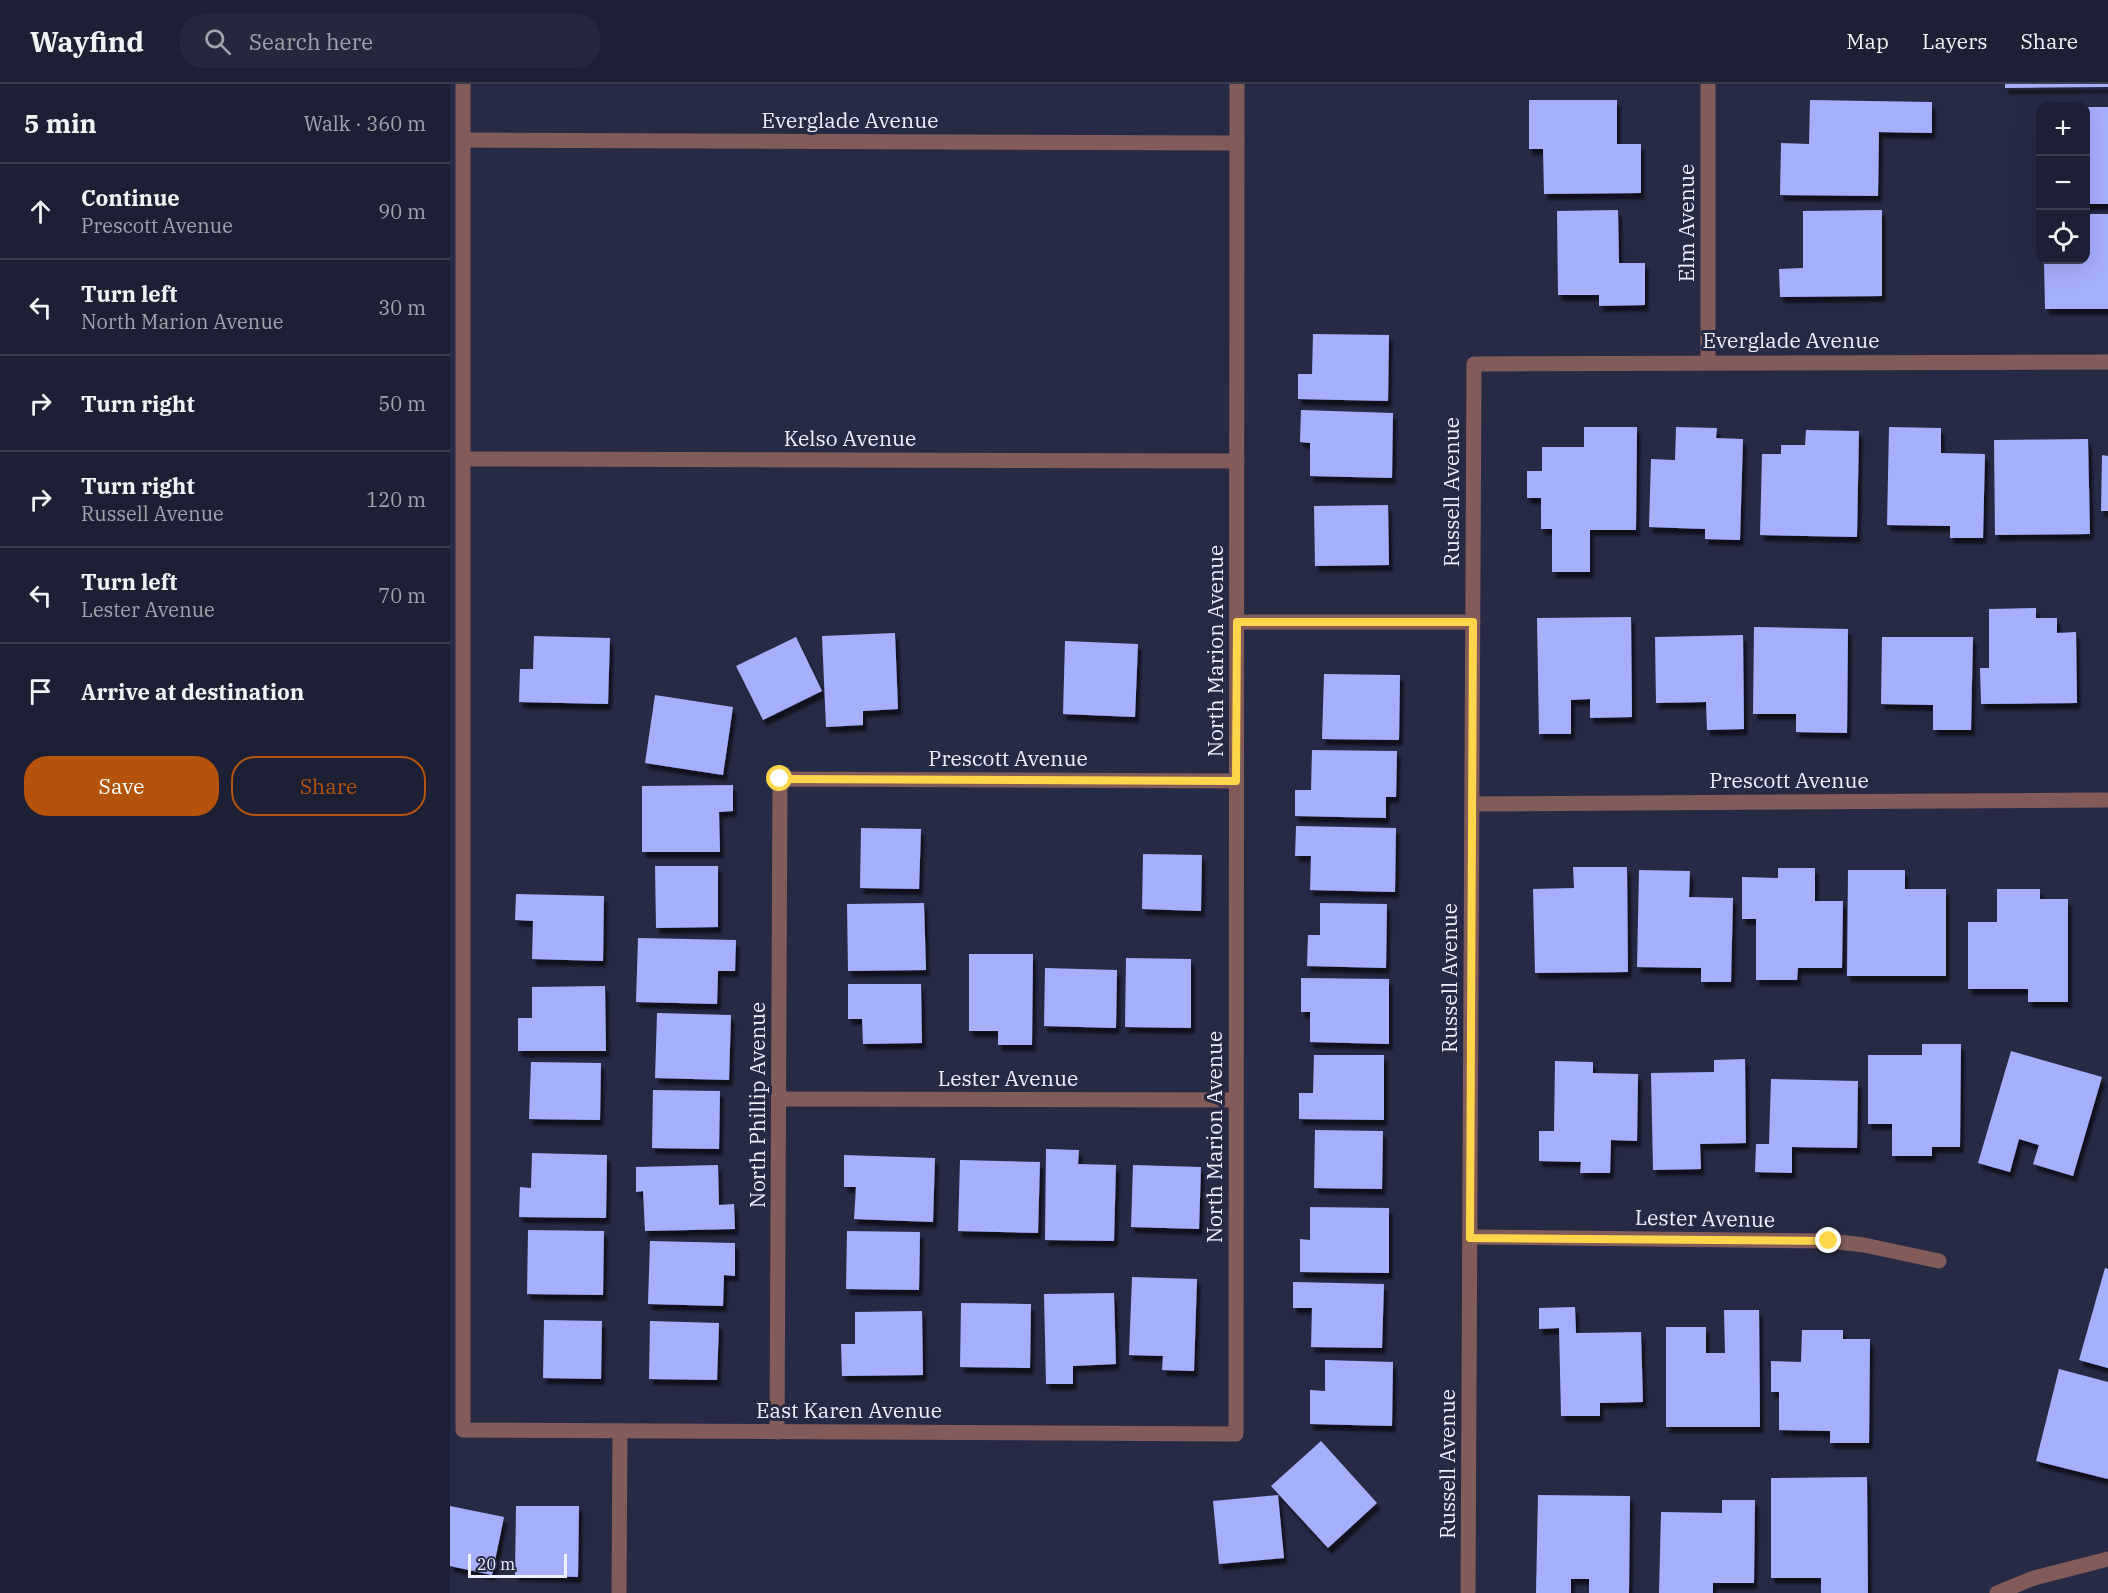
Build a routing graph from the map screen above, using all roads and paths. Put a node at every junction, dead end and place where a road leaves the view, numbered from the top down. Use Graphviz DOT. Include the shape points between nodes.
graph roads {
  1 [pos="463,84"];
  2 [pos="1237,84"];
  3 [pos="1708,84"];
  4 [pos="463,140"];
  5 [pos="1237,143"];
  6 [pos="1708,362"];
  7 [pos="2108,362"];
  8 [pos="1474,364"];
  9 [pos="463,459"];
  10 [pos="1237,461"];
  11 [pos="1237,622"];
  12 [pos="1473,622"];
  13 [pos="780,779"];
  14 [pos="1236,781"];
  15 [pos="2106,800"];
  16 [pos="1472,804"];
  17 [pos="456,853"];
  18 [pos="779,1099"];
  19 [pos="1236,1100"];
  20 [pos="1470,1238"];
  21 [pos="1939,1261"];
  22 [pos="620,1431"];
  23 [pos="777,1432"];
  24 [pos="1236,1434"];
  25 [pos="2108,1559"];
  26 [pos="620,1593"];
  27 [pos="1468,1593"];
  28 [pos="1997,1593"];
  1 -- 4 [label="street"];
  2 -- 5 [label="street, North Marion Avenue"];
  3 -- 6 [label="street, Elm Avenue"];
  4 -- 5 [label="street, Everglade Avenue"];
  4 -- 9 [label="street"];
  5 -- 10 [label="street, North Marion Avenue"];
  6 -- 7 [label="street, Everglade Avenue"];
  6 -- 8 [label="street, Everglade Avenue"];
  8 -- 12 [label="street, Russell Avenue"];
  9 -- 10 [label="street, Kelso Avenue"];
  9 -- 17 [label="street"];
  10 -- 11 [label="street, North Marion Avenue"];
  11 -- 12 [label="street"];
  11 -- 14 [label="street, North Marion Avenue"];
  12 -- 16 [label="street, Russell Avenue"];
  13 -- 14 [label="street, Prescott Avenue"];
  13 -- 18 [label="street, North Phillip Avenue"];
  14 -- 19 [label="street, North Marion Avenue"];
  15 -- 16 [label="street, Prescott Avenue"];
  16 -- 20 [label="street, Russell Avenue"];
  17 -- 22 [label="street, East Karen Avenue" via="463,1430"];
  18 -- 19 [label="street, Lester Avenue"];
  18 -- 23 [label="street, North Phillip Avenue"];
  19 -- 24 [label="street, North Marion Avenue"];
  20 -- 21 [label="street, Lester Avenue" via="1829,1241"];
  20 -- 27 [label="street, Russell Avenue"];
  22 -- 23 [label="street, East Karen Avenue"];
  22 -- 26 [label="street"];
  23 -- 24 [label="street, East Karen Avenue"];
  25 -- 28 [label="street" via="2034,1578"];
}
